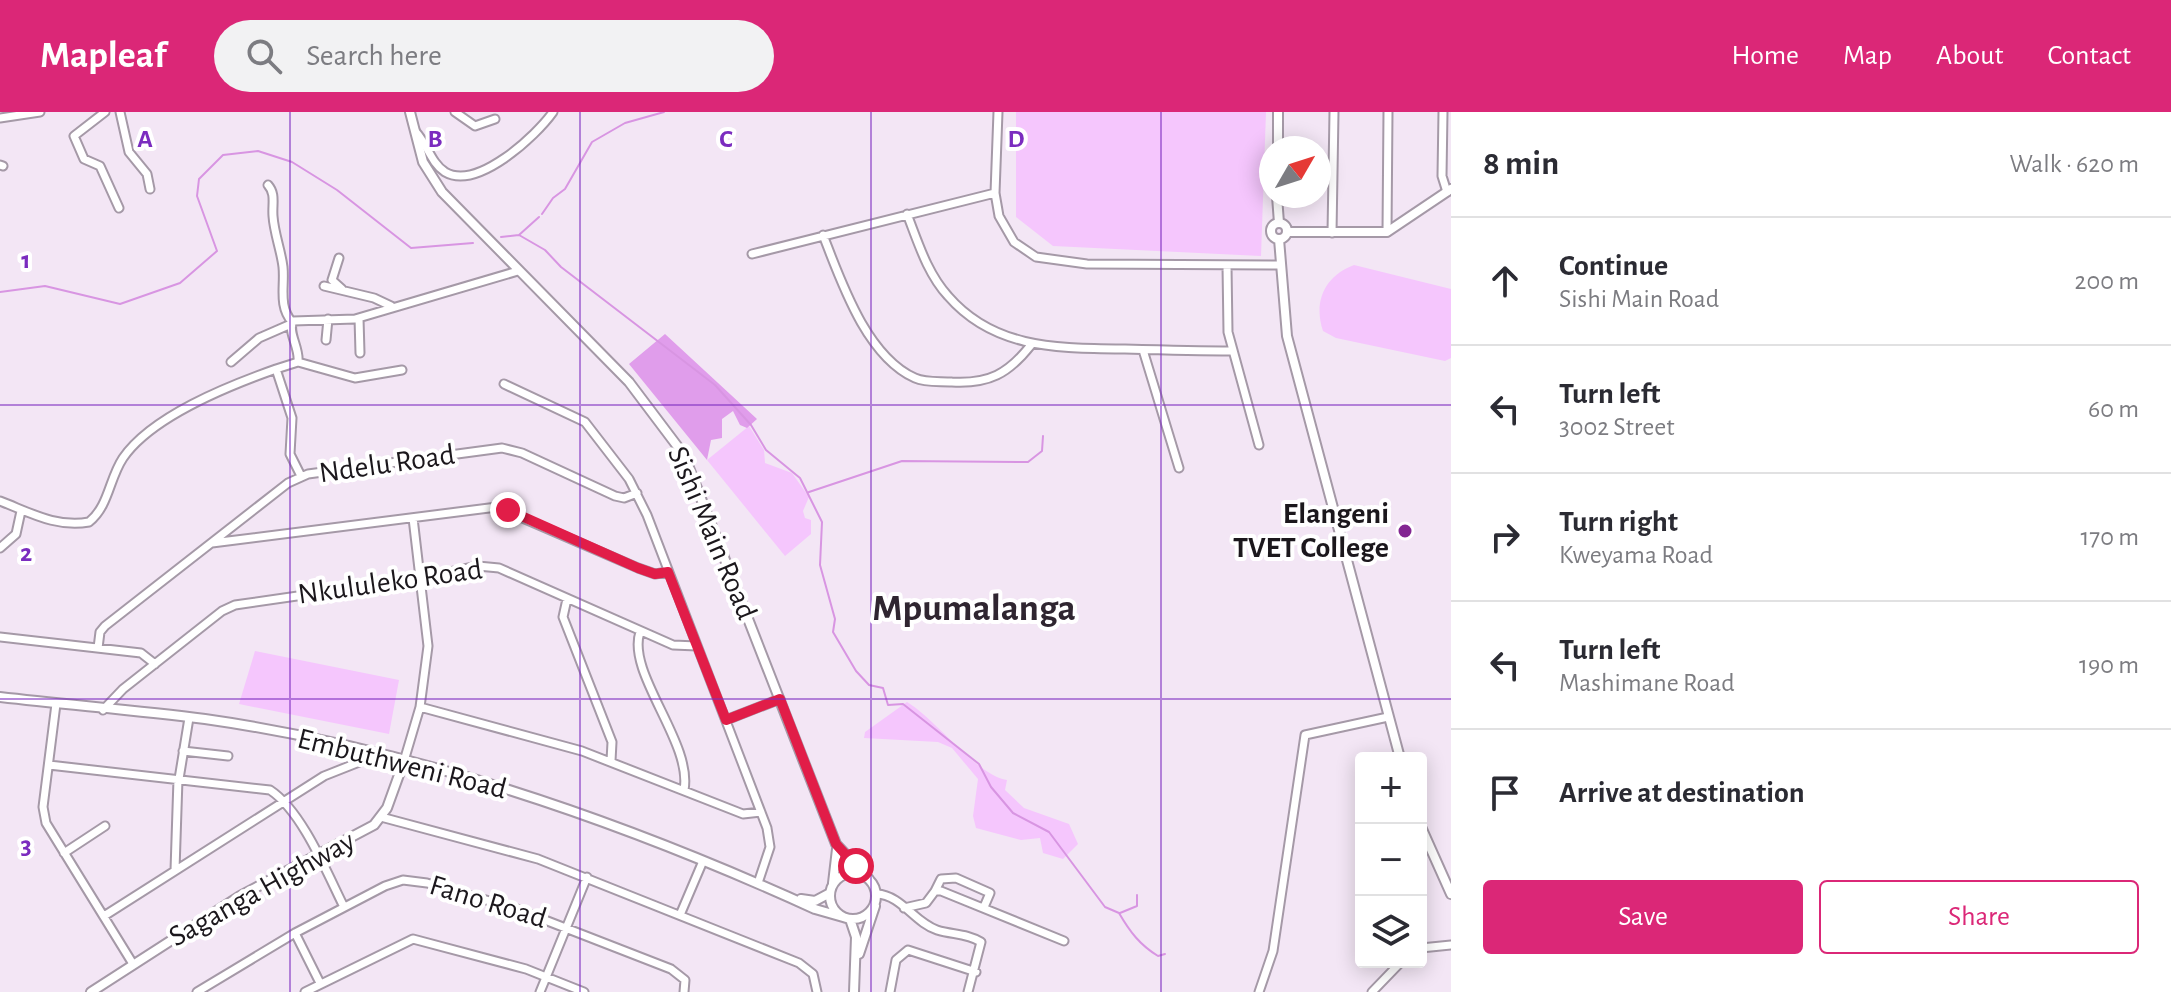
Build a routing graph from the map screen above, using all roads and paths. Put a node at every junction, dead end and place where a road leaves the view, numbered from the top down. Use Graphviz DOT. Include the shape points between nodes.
graph roads {
  1 [pos="40,112"];
  2 [pos="105,112"];
  3 [pos="120,112"];
  4 [pos="410,112"];
  5 [pos="455,112"];
  6 [pos="553,112"];
  7 [pos="998,112"];
  8 [pos="1278,112"];
  9 [pos="1334,112"];
  10 [pos="1388,112"];
  11 [pos="1443,112"];
  12 [pos="0,118"];
  13 [pos="495,119"];
  14 [pos="412,127"];
  15 [pos="1278,136"];
  16 [pos="268,185"];
  17 [pos="150,189"];
  18 [pos="1449,190"];
  19 [pos="995,193"];
  20 [pos="119,208"];
  21 [pos="1278,208"];
  22 [pos="907,214"];
  23 [pos="1279,223"];
  24 [pos="1287,232"];
  25 [pos="1387,232"];
  26 [pos="1332,233"];
  27 [pos="823,235"];
  28 [pos="1279,239"];
  29 [pos="752,254"];
  30 [pos="339,258"];
  31 [pos="1280,265"];
  32 [pos="1227,266"];
  33 [pos="518,271"];
  34 [pos="324,286"];
  35 [pos="344,290"];
  36 [pos="391,306"];
  37 [pos="359,318"];
  38 [pos="328,319"];
  39 [pos="291,323"];
  40 [pos="326,340"];
  41 [pos="1031,345"];
  42 [pos="1143,350"];
  43 [pos="1232,351"];
  44 [pos="360,353"];
  45 [pos="231,362"];
  46 [pos="298,362"];
  47 [pos="276,369"];
  48 [pos="402,370"];
  49 [pos="504,384"];
  50 [pos="1259,445"];
  51 [pos="1179,468"];
  52 [pos="301,476"];
  53 [pos="637,493"];
  54 [pos="0,501"];
  55 [pos="21,511"];
  56 [pos="413,518"];
  57 [pos="212,543"];
  58 [pos="0,548"];
  59 [pos="668,572"];
  60 [pos="422,578"];
  61 [pos="567,599"];
  62 [pos="640,632"];
  63 [pos="0,637"];
  64 [pos="697,646"];
  65 [pos="98,648"];
  66 [pos="155,664"];
  67 [pos="0,697"];
  68 [pos="780,699"];
  69 [pos="56,704"];
  70 [pos="420,707"];
  71 [pos="103,710"];
  72 [pos="1388,717"];
  73 [pos="189,718"];
  74 [pos="726,720"];
  75 [pos="183,751"];
  76 [pos="365,752"];
  77 [pos="1398,752"];
  78 [pos="228,756"];
  79 [pos="404,761"];
  80 [pos="611,761"];
  81 [pos="49,765"];
  82 [pos="179,779"];
  83 [pos="684,790"];
  84 [pos="283,802"];
  85 [pos="761,812"];
  86 [pos="381,817"];
  87 [pos="105,826"];
  88 [pos="1427,840"];
  89 [pos="836,844"];
  90 [pos="64,853"];
  91 [pos="319,856"];
  92 [pos="703,861"];
  93 [pos="175,870"];
  94 [pos="587,877"];
  95 [pos="869,879"];
  96 [pos="758,883"];
  97 [pos="831,889"];
  98 [pos="935,891"];
  99 [pos="1451,894"];
  100 [pos="788,896"];
  101 [pos="876,899"];
  102 [pos="344,907"];
  103 [pos="984,907"];
  104 [pos="904,908"];
  105 [pos="680,915"];
  106 [pos="104,916"];
  107 [pos="846,918"];
  108 [pos="567,927"];
  109 [pos="295,933"];
  110 [pos="1064,941"];
  111 [pos="1451,945"];
  112 [pos="1427,947"];
  113 [pos="133,964"];
  114 [pos="856,966"];
  115 [pos="1395,968"];
  116 [pos="976,972"];
  117 [pos="547,977"];
  118 [pos="320,983"];
  119 [pos="91,992"];
  120 [pos="197,992"];
  121 [pos="305,992"];
  122 [pos="540,992"];
  123 [pos="584,992"];
  124 [pos="684,992"];
  125 [pos="817,992"];
  126 [pos="854,992"];
  127 [pos="890,992"];
  128 [pos="968,992"];
  129 [pos="1259,992"];
  130 [pos="1372,992"];
  1 -- 12 [label="street"];
  2 -- 20 [label="street" via="74,136 84,159 100,166"];
  3 -- 17 [label="street" via="129,152 147,174"];
  4 -- 14 [label="street, Sishi Main Road"];
  5 -- 13 [label="street" via="475,126"];
  6 -- 14 [label="street" via="506,159 462,175 437,166"];
  7 -- 19 [label="street"];
  8 -- 15 [label="street"];
  9 -- 26 [label="street"];
  10 -- 25 [label="street"];
  11 -- 18 [label="street" via="1442,176"];
  14 -- 33 [label="street, Sishi Main Road" via="437,185"];
  16 -- 39 [label="street" via="274,194 275,235 283,264 282,297"];
  18 -- 25 [label="street"];
  19 -- 22 [label="street"];
  19 -- 32 [label="street" via="1010,237 1047,261"];
  21 -- 23 [label="street"];
  22 -- 27 [label="street"];
  22 -- 41 [label="street" via="947,295 986,328"];
  23 -- 24 [label="street"];
  23 -- 28 [label="street" via="1271,232"];
  24 -- 26 [label="street"];
  24 -- 28 [label="street"];
  25 -- 26 [label="street"];
  27 -- 29 [label="street"];
  27 -- 41 [label="street" via="859,318 896,365 914,377 982,383"];
  28 -- 31 [label="street"];
  30 -- 35 [label="street" via="332,280"];
  31 -- 32 [label="street"];
  31 -- 72 [label="street" via="1293,360"];
  32 -- 43 [label="street" via="1226,319"];
  33 -- 36 [label="street"];
  33 -- 68 [label="street, Sishi Main Road" via="642,397 684,455"];
  34 -- 35 [label="street"];
  35 -- 36 [label="street"];
  36 -- 37 [label="street"];
  37 -- 38 [label="street"];
  37 -- 44 [label="street"];
  38 -- 39 [label="street"];
  38 -- 40 [label="street"];
  39 -- 45 [label="street" via="259,338"];
  39 -- 46 [label="street"];
  41 -- 42 [label="street"];
  42 -- 43 [label="street"];
  42 -- 51 [label="street"];
  43 -- 50 [label="street"];
  46 -- 47 [label="street"];
  46 -- 48 [label="street" via="355,378"];
  47 -- 52 [label="street" via="292,418 290,454"];
  47 -- 55 [label="street" via="139,437 121,461 102,508 89,522 67,523"];
  49 -- 53 [label="street" via="585,422"];
  52 -- 53 [label="street, Ndelu Road" via="502,448 615,496"];
  52 -- 57 [label="street, Ndelu Road"];
  53 -- 59 [label="street"];
  54 -- 55 [label="street"];
  55 -- 58 [label="street" via="16,534"];
  56 -- 57 [label="street"];
  56 -- 59 [label="street" via="497,507 638,568"];
  56 -- 60 [label="street"];
  57 -- 65 [label="street, Ndelu Road" via="105,626"];
  59 -- 64 [label="street"];
  60 -- 61 [label="street, Nkululeko Road" via="491,565"];
  60 -- 66 [label="street, Nkululeko Road" via="235,605"];
  60 -- 70 [label="street" via="428,646"];
  61 -- 62 [label="street, Nkululeko Road"];
  61 -- 80 [label="street" via="563,617 612,742"];
  62 -- 64 [label="street, Nkululeko Road" via="678,647"];
  62 -- 83 [label="street" via="638,654 684,767"];
  63 -- 65 [label="street"];
  64 -- 74 [label="street"];
  65 -- 66 [label="street" via="141,653"];
  66 -- 71 [label="street, Nkululeko Road"];
  67 -- 69 [label="street, Embuthweni Road"];
  68 -- 74 [label="street"];
  68 -- 89 [label="street, Sishi Main Road"];
  69 -- 71 [label="street, Embuthweni Road"];
  69 -- 81 [label="street"];
  70 -- 79 [label="street"];
  70 -- 80 [label="street"];
  71 -- 73 [label="street, Embuthweni Road"];
  72 -- 77 [label="street"];
  72 -- 129 [label="street" via="1305,735 1273,951"];
  73 -- 75 [label="street"];
  73 -- 76 [label="street, Embuthweni Road"];
  74 -- 85 [label="street"];
  75 -- 78 [label="street"];
  75 -- 82 [label="street"];
  76 -- 79 [label="street, Embuthweni Road"];
  76 -- 84 [label="street" via="362,761 324,776"];
  79 -- 86 [label="street, Saganga Highway"];
  79 -- 92 [label="street, Embuthweni Road" via="560,806"];
  80 -- 83 [label="street"];
  81 -- 82 [label="street"];
  81 -- 90 [label="street" via="43,815"];
  82 -- 84 [label="street" via="265,789"];
  82 -- 93 [label="street"];
  83 -- 85 [label="street" via="743,814"];
  84 -- 91 [label="street"];
  84 -- 93 [label="street"];
  85 -- 96 [label="street" via="770,847"];
  86 -- 91 [label="street, Saganga Highway"];
  86 -- 94 [label="street"];
  87 -- 90 [label="street"];
  88 -- 99 [label="street"];
  89 -- 95 [label="street, Sishi Main Road"];
  89 -- 97 [label="street, Sishi Main Road"];
  90 -- 106 [label="street"];
  91 -- 102 [label="street"];
  91 -- 113 [label="street, Saganga Highway" via="240,896"];
  92 -- 96 [label="street, Embuthweni Road"];
  92 -- 105 [label="street"];
  93 -- 106 [label="street"];
  94 -- 105 [label="street"];
  94 -- 108 [label="street"];
  95 -- 97 [label="street" via="845,874"];
  95 -- 101 [label="street"];
  96 -- 100 [label="street, Embuthweni Road"];
  97 -- 100 [label="street, Embuthweni Road" via="815,901"];
  97 -- 107 [label="street" via="833,907"];
  98 -- 103 [label="street"];
  98 -- 103 [label="street" via="941,879 956,878 990,893"];
  98 -- 104 [label="street" via="926,903"];
  100 -- 107 [label="street, Embuthweni Road"];
  101 -- 104 [label="street" via="890,896"];
  101 -- 107 [label="street" via="865,916"];
  101 -- 114 [label="street"];
  102 -- 108 [label="street, Fano Road" via="410,880"];
  102 -- 109 [label="street, Fano Road"];
  103 -- 110 [label="street"];
  104 -- 116 [label="street" via="938,930 958,931 981,942"];
  105 -- 125 [label="street" via="799,963 813,974"];
  106 -- 113 [label="street"];
  107 -- 114 [label="street" via="856,937"];
  108 -- 117 [label="street"];
  108 -- 124 [label="street, Fano Road" via="679,973 687,983"];
  109 -- 118 [label="street"];
  109 -- 120 [label="street, Fano Road"];
  111 -- 112 [label="street"];
  113 -- 119 [label="street, Saganga Highway"];
  114 -- 126 [label="street"];
  115 -- 130 [label="street"];
  116 -- 127 [label="street" via="908,950 896,960"];
  116 -- 128 [label="street"];
  117 -- 118 [label="street" via="413,939"];
  117 -- 122 [label="street"];
  117 -- 123 [label="street"];
  118 -- 121 [label="street"];
}
